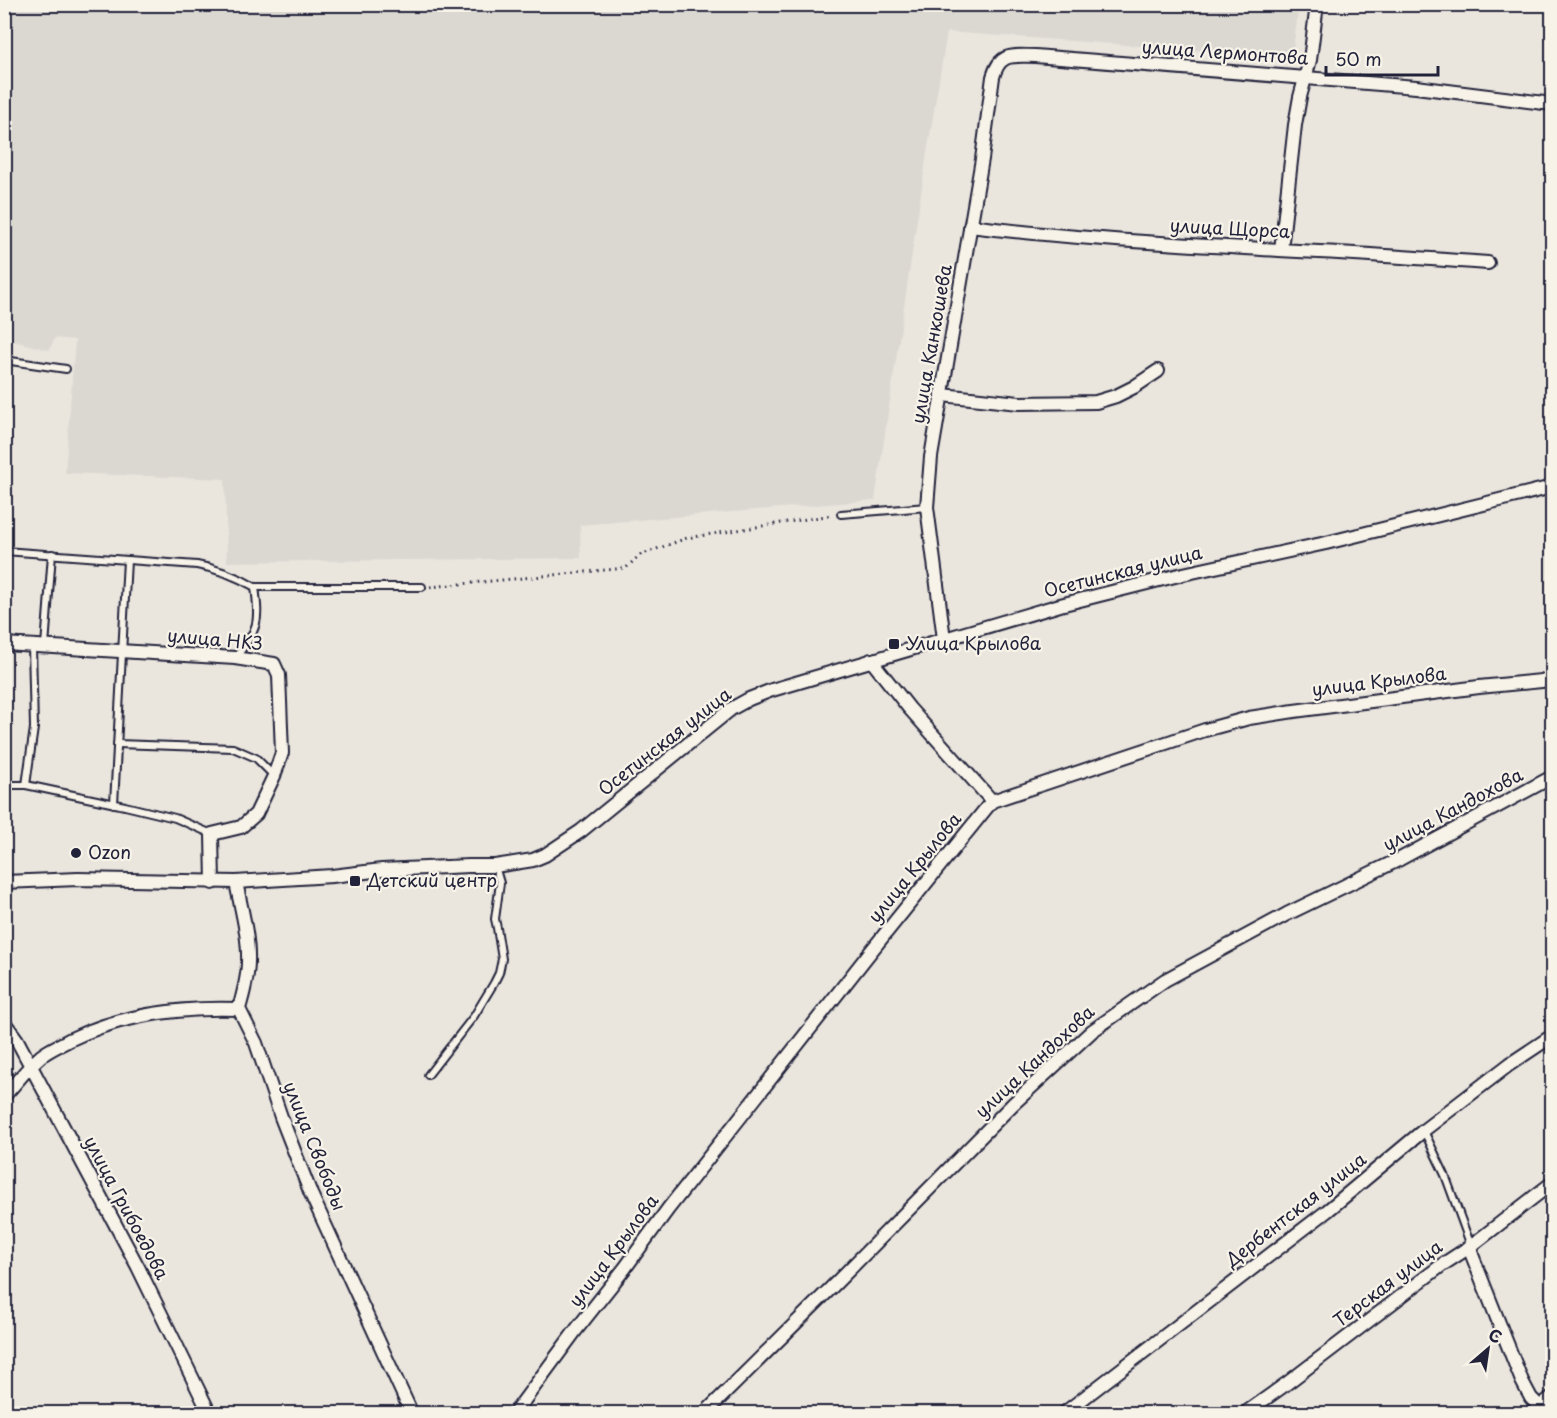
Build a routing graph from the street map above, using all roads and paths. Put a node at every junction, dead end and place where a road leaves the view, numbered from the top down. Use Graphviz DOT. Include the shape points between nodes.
graph roads {
  1 [pos="1317,4"];
  2 [pos="1002,59"];
  3 [pos="1306,77"];
  4 [pos="1552,104"];
  5 [pos="970,226"];
  6 [pos="1281,250"];
  7 [pos="1488,263"];
  8 [pos="4,360"];
  9 [pos="66,369"];
  10 [pos="1158,371"];
  11 [pos="942,395"];
  12 [pos="1552,487"];
  13 [pos="927,507"];
  14 [pos="841,514"];
  15 [pos="4,550"];
  16 [pos="51,554"];
  17 [pos="127,560"];
  18 [pos="255,587"];
  19 [pos="422,587"];
  20 [pos="944,639"];
  21 [pos="4,644"];
  22 [pos="38,647"];
  23 [pos="122,651"];
  24 [pos="235,658"];
  25 [pos="871,660"];
  26 [pos="1552,680"];
  27 [pos="117,744"];
  28 [pos="274,776"];
  29 [pos="1552,777"];
  30 [pos="4,785"];
  31 [pos="26,785"];
  32 [pos="992,801"];
  33 [pos="114,804"];
  34 [pos="212,834"];
  35 [pos="495,866"];
  36 [pos="4,882"];
  37 [pos="236,882"];
  38 [pos="213,883"];
  39 [pos="239,1009"];
  40 [pos="4,1022"];
  41 [pos="1552,1036"];
  42 [pos="31,1066"];
  43 [pos="428,1076"];
  44 [pos="4,1096"];
  45 [pos="1424,1130"];
  46 [pos="1552,1183"];
  47 [pos="1471,1246"];
  48 [pos="1552,1397"];
  49 [pos="1537,1411"];
  50 [pos="210,1413"];
  51 [pos="412,1413"];
  52 [pos="513,1413"];
  53 [pos="704,1413"];
  54 [pos="1063,1413"];
  55 [pos="1244,1413"];
  1 -- 3 [label="street"];
  2 -- 3 [label="street, улица Лермонтова" via="1035,56"];
  2 -- 5 [label="street, улица Канкошева" via="993,76"];
  3 -- 4 [label="street, улица Лермонтова"];
  3 -- 6 [label="street" via="1295,125"];
  5 -- 6 [label="street, улица Щорса"];
  5 -- 11 [label="street, улица Канкошева"];
  6 -- 7 [label="street, улица Щорса"];
  8 -- 9 [label="lane"];
  10 -- 11 [label="street" via="1116,396 1096,402 1019,403"];
  11 -- 13 [label="street, улица Канкошева"];
  12 -- 20 [label="street, Осетинская улица" via="1183,574"];
  13 -- 14 [label="lane"];
  13 -- 20 [label="street, улица Канкошева"];
  14 -- 19 [label="path" via="687,538 640,555 626,568"];
  15 -- 16 [label="lane"];
  16 -- 17 [label="lane"];
  16 -- 22 [label="lane"];
  17 -- 18 [label="lane" via="215,568"];
  17 -- 23 [label="lane"];
  18 -- 19 [label="lane"];
  18 -- 24 [label="lane" via="257,624"];
  20 -- 25 [label="street, Осетинская улица"];
  21 -- 22 [label="street, улица НКЗ"];
  22 -- 23 [label="street, улица НКЗ"];
  22 -- 31 [label="lane" via="34,728"];
  23 -- 24 [label="street, улица НКЗ"];
  23 -- 27 [label="lane"];
  24 -- 28 [label="street, улица НКЗ" via="274,664 279,675 282,753"];
  25 -- 32 [label="street"];
  25 -- 35 [label="street, Осетинская улица" via="749,699 545,855"];
  26 -- 32 [label="street, улица Крылова" via="1249,718"];
  27 -- 28 [label="lane" via="233,748 256,758"];
  27 -- 33 [label="lane"];
  28 -- 34 [label="street, улица НКЗ" via="256,814 241,827"];
  29 -- 53 [label="street, улица Кандохова" via="1165,980 1092,1030"];
  30 -- 31 [label="lane"];
  31 -- 33 [label="lane"];
  32 -- 52 [label="street, улица Крылова" via="668,1209"];
  33 -- 34 [label="lane" via="174,818"];
  34 -- 38 [label="street"];
  35 -- 37 [label="street, Осетинская улица"];
  35 -- 43 [label="lane" via="500,883 495,919 502,959 499,973 474,1016"];
  36 -- 38 [label="street, Осетинская улица" via="78,879"];
  37 -- 38 [label="street, Осетинская улица"];
  37 -- 39 [label="street" via="248,950"];
  39 -- 42 [label="street" via="158,1012 109,1024 50,1050"];
  39 -- 51 [label="street, улица Свободы" via="256,1043 311,1194"];
  40 -- 42 [label="street, улица Грибоедова"];
  41 -- 45 [label="street, Дербентская улица"];
  42 -- 44 [label="street"];
  42 -- 50 [label="street, улица Грибоедова"];
  45 -- 47 [label="lane"];
  45 -- 54 [label="street, Дербентская улица" via="1327,1211"];
  46 -- 47 [label="street, Терская улица"];
  47 -- 49 [label="street"];
  47 -- 55 [label="street, Терская улица"];
  48 -- 49 [label="street"];
}
